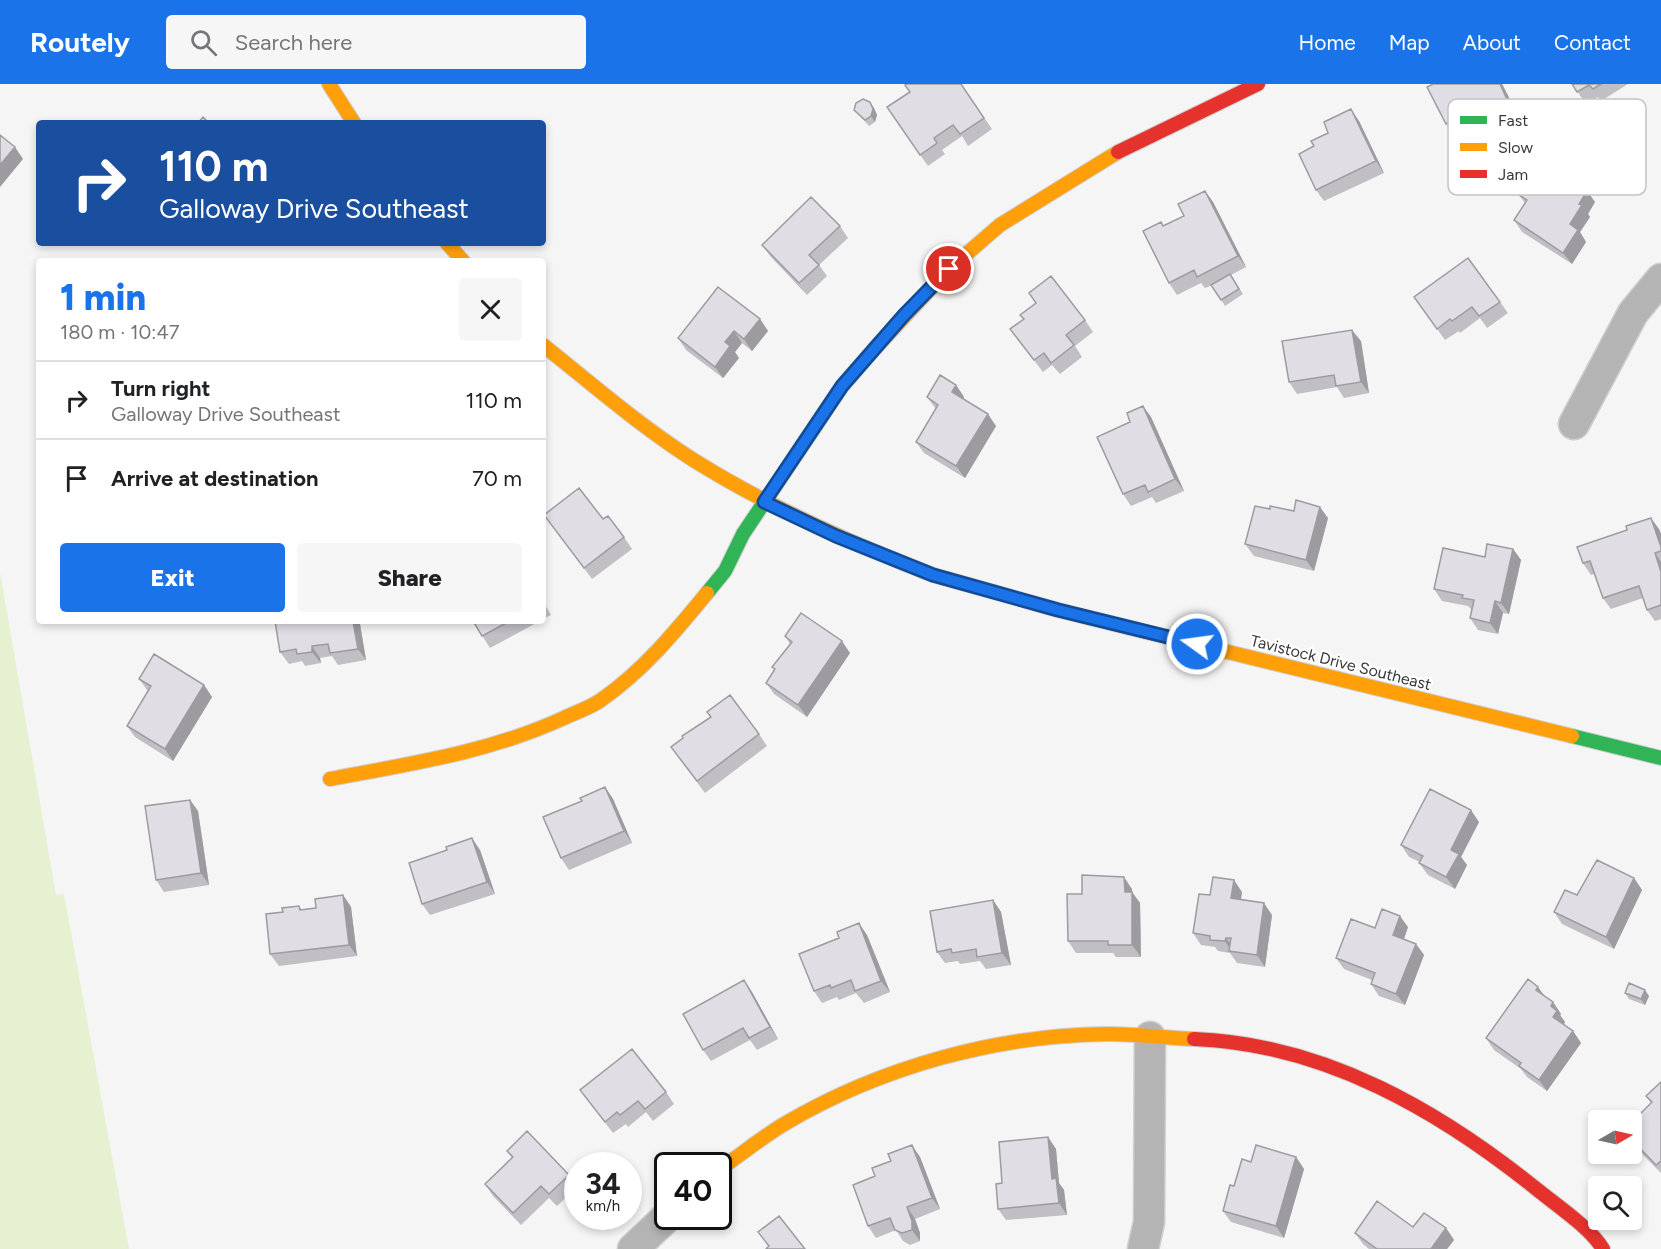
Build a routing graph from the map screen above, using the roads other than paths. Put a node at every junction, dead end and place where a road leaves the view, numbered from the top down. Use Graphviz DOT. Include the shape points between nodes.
graph roads {
  1 [pos="329,84"];
  2 [pos="1258,84"];
  3 [pos="352,120"];
  4 [pos="450,246"];
  5 [pos="460,258"];
  6 [pos="1661,279"];
  7 [pos="546,347"];
  8 [pos="1574,424"];
  9 [pos="764,502"];
  10 [pos="1661,758"];
  11 [pos="330,779"];
  12 [pos="1150,1037"];
  13 [pos="732,1160"];
  14 [pos="654,1229"];
  15 [pos="633,1249"];
  16 [pos="1143,1249"];
  17 [pos="1604,1249"];
  1 -- 3 [label="street"];
  2 -- 9 [label="street" via="1112,155 1000,225 949,269 842,386"];
  4 -- 5 [label="street"];
  6 -- 8 [label="street" via="1633,313"];
  7 -- 9 [label="street, Tavistock Drive Southeast" via="693,460"];
  9 -- 10 [label="street, Tavistock Drive Southeast" via="933,575 1058,610"];
  9 -- 11 [label="street" via="725,571 674,635 600,702 529,734 452,756"];
  12 -- 13 [label="street" via="1109,1034 1018,1042 913,1067 819,1105 785,1123"];
  12 -- 16 [label="street" via="1149,1222"];
  12 -- 17 [label="street" via="1237,1042 1350,1073 1431,1115 1489,1151 1528,1180"];
  14 -- 15 [label="street"];
}
